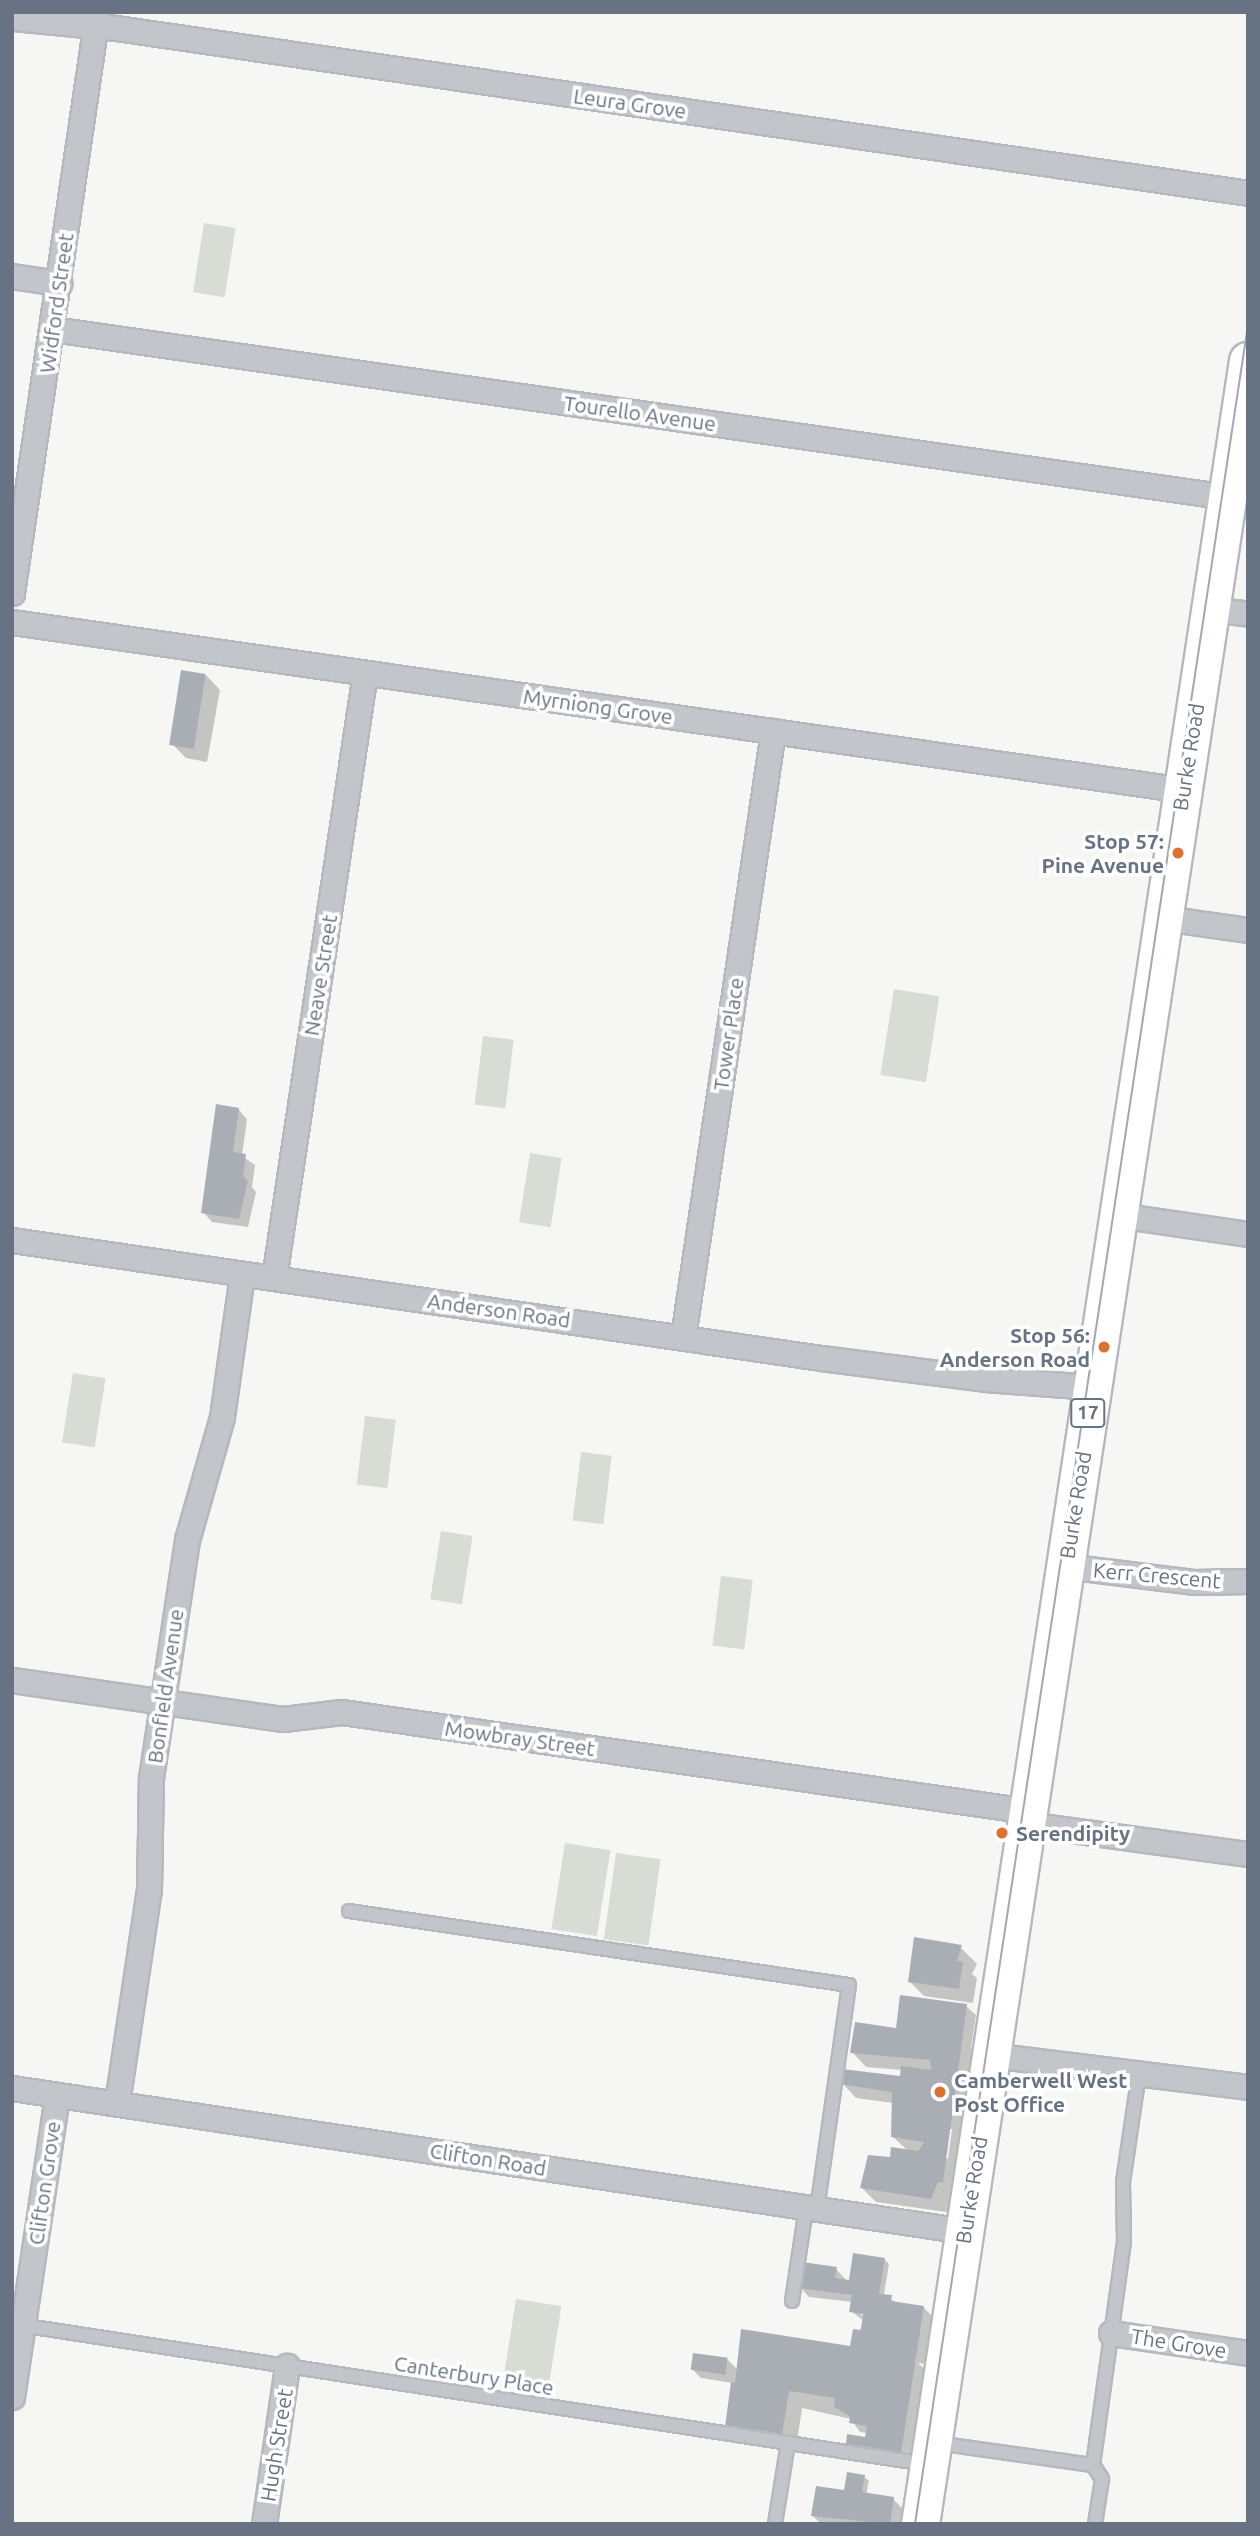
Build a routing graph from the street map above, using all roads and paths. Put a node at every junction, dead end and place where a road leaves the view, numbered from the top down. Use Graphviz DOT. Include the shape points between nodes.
graph roads {
  1 [pos="12,18"];
  2 [pos="96,20"];
  3 [pos="1248,193"];
  4 [pos="12,276"];
  5 [pos="59,283"];
  6 [pos="52,330"];
  7 [pos="1248,361"];
  8 [pos="1227,497"];
  9 [pos="16,543"];
  10 [pos="12,593"];
  11 [pos="1210,609"];
  12 [pos="1248,614"];
  13 [pos="12,621"];
  14 [pos="365,673"];
  15 [pos="773,731"];
  16 [pos="1183,790"];
  17 [pos="1163,918"];
  18 [pos="1248,930"];
  19 [pos="1118,1215"];
  20 [pos="1248,1234"];
  21 [pos="12,1240"];
  22 [pos="242,1274"];
  23 [pos="274,1278"];
  24 [pos="683,1337"];
  25 [pos="1091,1395"];
  26 [pos="1065,1566"];
  27 [pos="1248,1581"];
  28 [pos="12,1680"];
  29 [pos="163,1702"];
  30 [pos="1027,1818"];
  31 [pos="1248,1854"];
  32 [pos="349,1911"];
  33 [pos="991,2055"];
  34 [pos="1139,2074"];
  35 [pos="1248,2087"];
  36 [pos="12,2088"];
  37 [pos="57,2095"];
  38 [pos="117,2103"];
  39 [pos="812,2208"];
  40 [pos="964,2231"];
  41 [pos="792,2301"];
  42 [pos="18,2325"];
  43 [pos="1111,2333"];
  44 [pos="1248,2353"];
  45 [pos="288,2367"];
  46 [pos="12,2397"];
  47 [pos="788,2443"];
  48 [pos="931,2454"];
  49 [pos="1093,2465"];
  50 [pos="264,2524"];
  51 [pos="775,2524"];
  52 [pos="920,2524"];
  53 [pos="1095,2524"];
  1 -- 2 [label="street, Leura Grove"];
  2 -- 3 [label="street, Leura Grove"];
  2 -- 5 [label="street, Widford Street"];
  4 -- 5 [label="street"];
  5 -- 6 [label="street, Widford Street"];
  6 -- 8 [label="street, Tourello Avenue"];
  6 -- 9 [label="street, Widford Street"];
  7 -- 8 [label="main road, Burke Road / 17"];
  8 -- 11 [label="main road, Burke Road / 17"];
  9 -- 10 [label="street, Widford Street"];
  11 -- 12 [label="street"];
  11 -- 16 [label="main road, Burke Road / 17"];
  13 -- 14 [label="street, Myrniong Grove"];
  14 -- 15 [label="street, Myrniong Grove"];
  14 -- 23 [label="street, Neave Street"];
  15 -- 16 [label="street, Myrniong Grove"];
  15 -- 24 [label="street, Tower Place"];
  16 -- 17 [label="main road, Burke Road / 17"];
  17 -- 18 [label="street"];
  17 -- 19 [label="main road, Burke Road / 17"];
  19 -- 20 [label="street"];
  19 -- 25 [label="main road, Burke Road / 17"];
  21 -- 22 [label="street, Anderson Road"];
  22 -- 23 [label="street, Anderson Road"];
  22 -- 29 [label="street, Bonfield Avenue" via="222,1417 191,1518"];
  23 -- 24 [label="street, Anderson Road"];
  24 -- 25 [label="street, Anderson Road"];
  25 -- 26 [label="main road, Burke Road / 17"];
  26 -- 27 [label="street, Kerr Crescent" via="1193,1582"];
  26 -- 30 [label="main road, Burke Road / 17"];
  28 -- 29 [label="street, Mowbray Street"];
  29 -- 30 [label="street, Mowbray Street" via="283,1719 342,1712"];
  29 -- 38 [label="street, Bonfield Avenue" via="150,1794 149,1889"];
  30 -- 31 [label="street, Mowbray Street"];
  30 -- 33 [label="main road, Burke Road / 17"];
  32 -- 39 [label="lane" via="849,1985"];
  33 -- 34 [label="street"];
  33 -- 40 [label="main road, Burke Road / 17"];
  34 -- 35 [label="street"];
  34 -- 43 [label="lane" via="1123,2182 1124,2241"];
  36 -- 37 [label="street, Clifton Road"];
  37 -- 38 [label="street, Clifton Road"];
  37 -- 42 [label="street, Clifton Grove"];
  38 -- 39 [label="street, Clifton Road"];
  39 -- 40 [label="street, Clifton Road"];
  39 -- 41 [label="lane"];
  40 -- 48 [label="main road, Burke Road / 17"];
  42 -- 45 [label="lane, Canterbury Place"];
  42 -- 46 [label="street, Clifton Grove"];
  43 -- 44 [label="street, The Grove"];
  43 -- 49 [label="lane"];
  45 -- 47 [label="lane, Canterbury Place"];
  45 -- 50 [label="street, Hugh Street"];
  47 -- 48 [label="lane, Canterbury Place"];
  47 -- 51 [label="lane"];
  48 -- 49 [label="lane, Canterbury Place"];
  48 -- 52 [label="main road, Burke Road / 17"];
  49 -- 53 [label="lane" via="1101,2479"];
}
